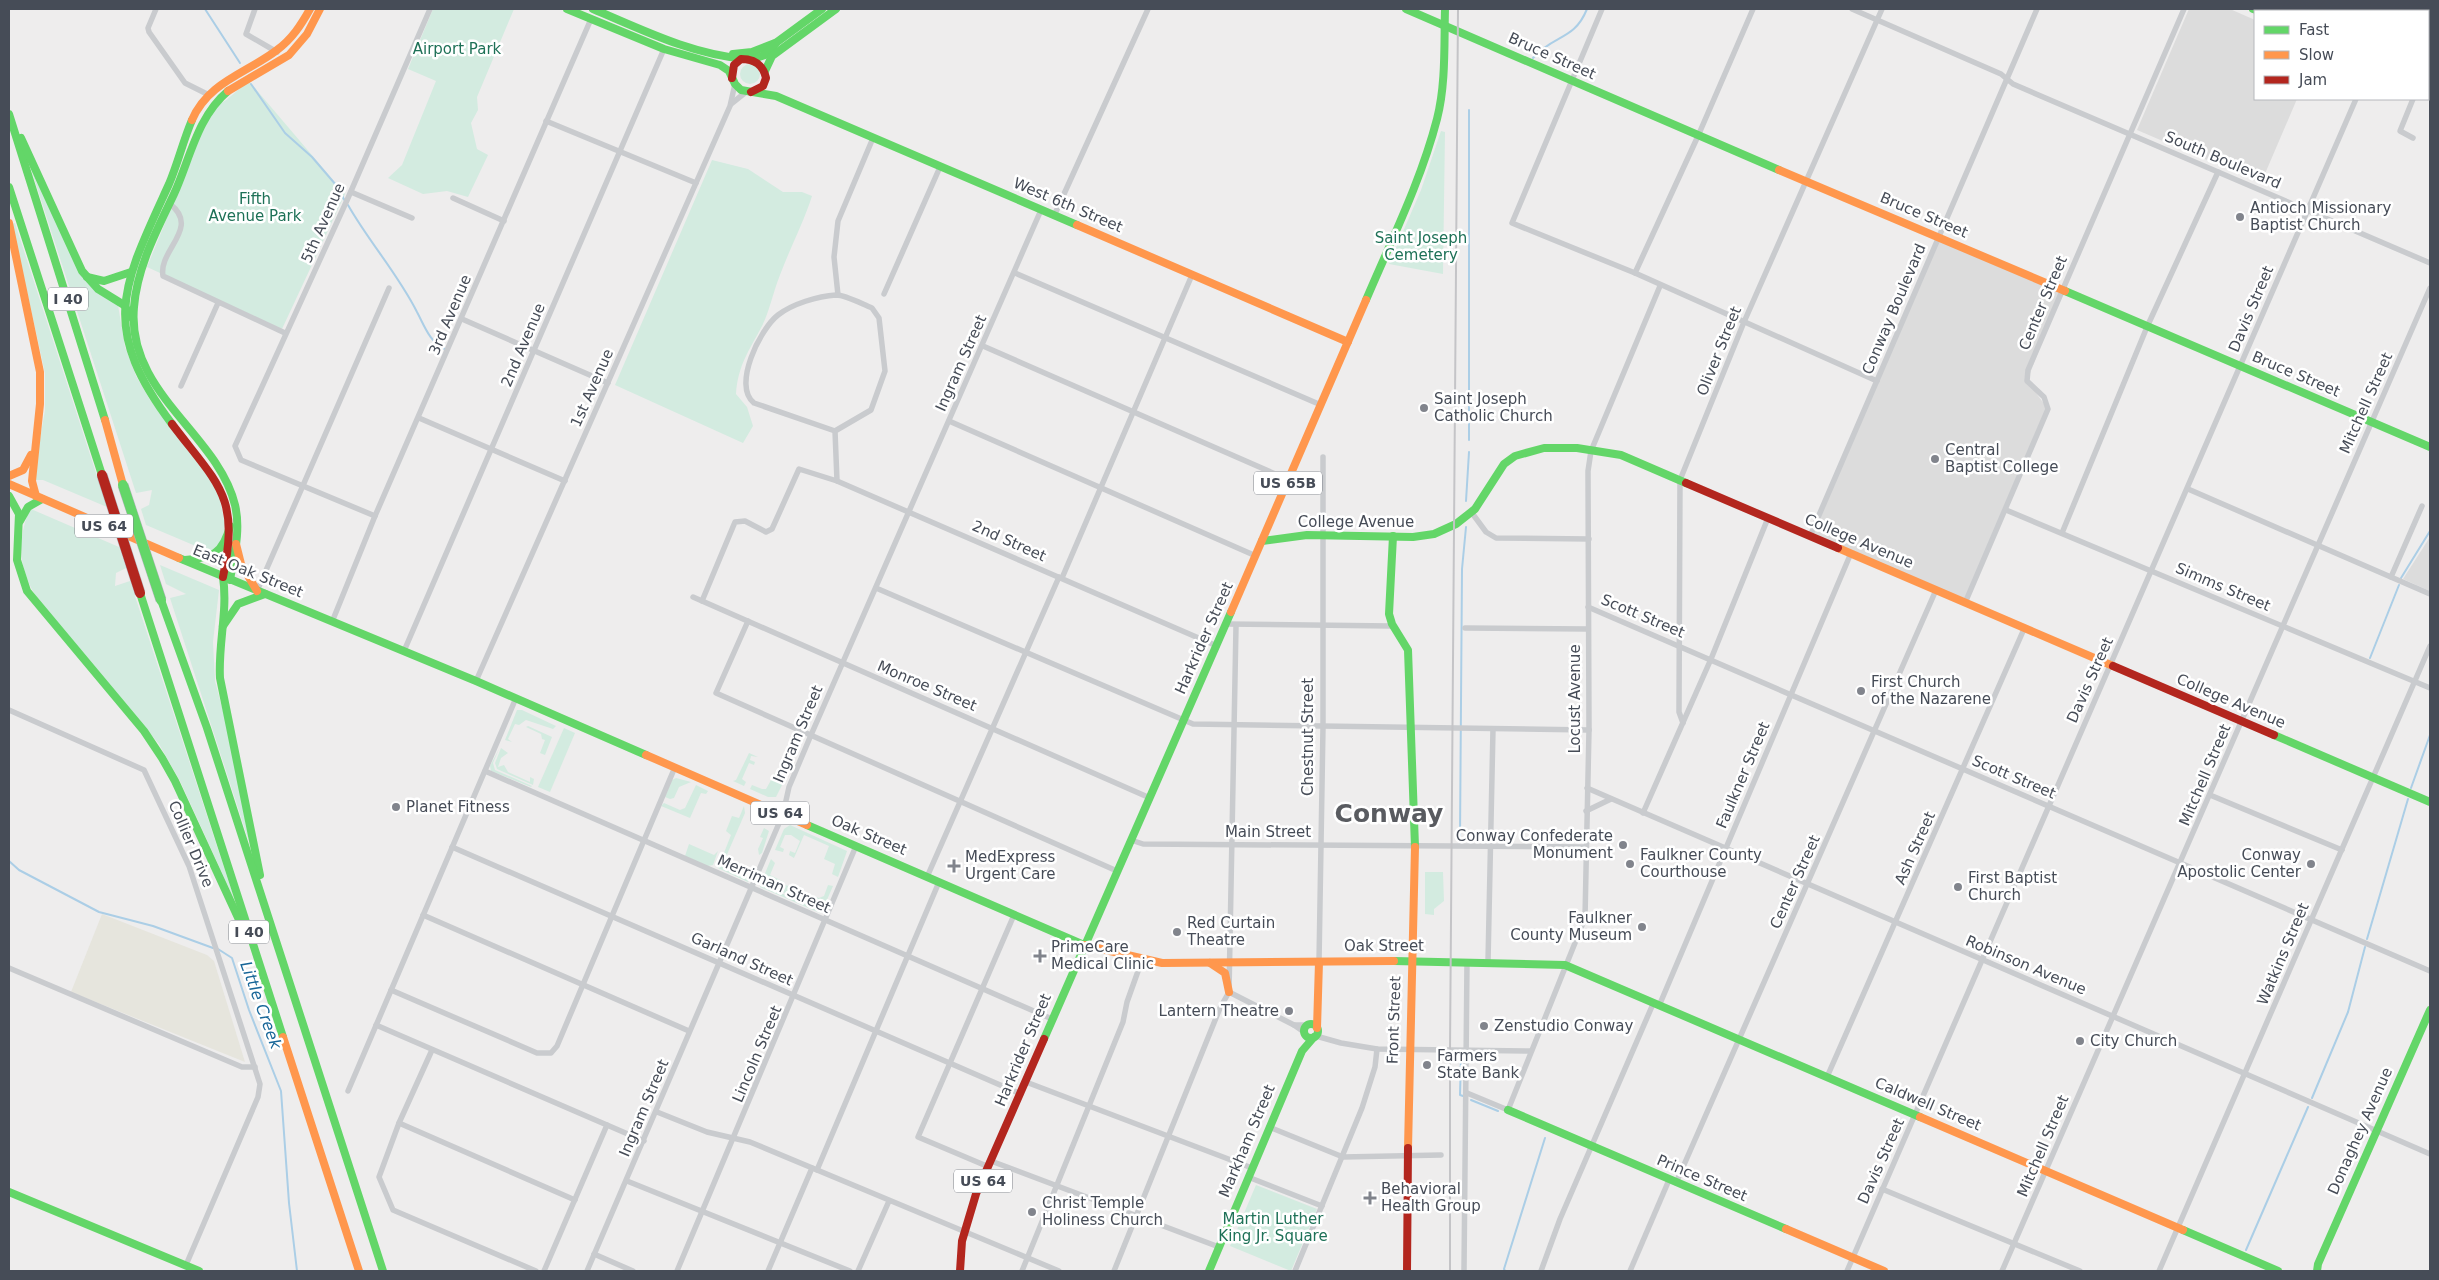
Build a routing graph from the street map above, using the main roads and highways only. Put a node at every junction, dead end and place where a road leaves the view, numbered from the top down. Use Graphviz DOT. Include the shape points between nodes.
graph roads {
  1 [pos="310,9"];
  2 [pos="320,9"];
  3 [pos="568,9"];
  4 [pos="822,9"];
  5 [pos="836,9"];
  6 [pos="1406,9"];
  7 [pos="1445,9"];
  8 [pos="592,14"];
  9 [pos="1445,25"];
  10 [pos="777,42"];
  11 [pos="715,54"];
  12 [pos="749,59"];
  13 [pos="765,76"];
  14 [pos="733,81"];
  15 [pos="748,92"];
  16 [pos="776,96"];
  17 [pos="9,112"];
  18 [pos="9,187"];
  19 [pos="9,224"];
  20 [pos="82,271"];
  21 [pos="130,272"];
  22 [pos="124,305"];
  23 [pos="132,318"];
  24 [pos="1348,342"];
  25 [pos="37,430"];
  26 [pos="2430,447"];
  27 [pos="9,476"];
  28 [pos="9,484"];
  29 [pos="9,496"];
  30 [pos="39,497"];
  31 [pos="1272,519"];
  32 [pos="20,520"];
  33 [pos="230,526"];
  34 [pos="1393,536"];
  35 [pos="1283,537"];
  36 [pos="1262,541"];
  37 [pos="236,544"];
  38 [pos="183,560"];
  39 [pos="226,578"];
  40 [pos="261,593"];
  41 [pos="221,629"];
  42 [pos="476,681"];
  43 [pos="2430,802"];
  44 [pos="272,929"];
  45 [pos="1084,945"];
  46 [pos="1411,961"];
  47 [pos="1203,962"];
  48 [pos="1319,962"];
  49 [pos="1565,965"];
  50 [pos="260,967"];
  51 [pos="1229,992"];
  52 [pos="2429,1015"];
  53 [pos="1311,1031"];
  54 [pos="1508,1110"];
  55 [pos="9,1192"];
  56 [pos="2315,1269"];
  57 [pos="199,1271"];
  58 [pos="359,1271"];
  59 [pos="383,1271"];
  60 [pos="960,1271"];
  61 [pos="1209,1271"];
  62 [pos="1407,1271"];
  63 [pos="1884,1271"];
  64 [pos="2278,1271"];
  1 -- 21 [label="main road" via="299,30 277,52 234,74 209,95 196,112 176,169"];
  2 -- 23 [label="main road" via="305,39 288,56 240,81 210,108 140,275"];
  3 -- 8 [label="main road"];
  4 -- 10 [label="main road"];
  5 -- 13 [label="main road" via="772,56"];
  6 -- 9 [label="main road, Bruce Street"];
  7 -- 9 [label="main road, Harkrider Street / US 65B"];
  8 -- 11 [label="main road"];
  8 -- 14 [label="main road" via="664,49 720,65 729,71"];
  9 -- 24 [label="main road, Harkrider Street / US 65B" via="1442,91 1431,136 1416,183"];
  9 -- 26 [label="main road, Bruce Street"];
  10 -- 11 [label="main road" via="745,54"];
  10 -- 12 [label="main road" via="765,55"];
  11 -- 12 [label="main road"];
  12 -- 13 [label="main road" via="760,64"];
  12 -- 14 [label="main road" via="735,66"];
  13 -- 15 [label="main road" via="759,88"];
  13 -- 16 [label="main road"];
  14 -- 15 [label="main road"];
  15 -- 16 [label="main road, West 6th Street"];
  16 -- 24 [label="main road, West 6th Street"];
  17 -- 20 [label="main road"];
  17 -- 44 [label="main road, I 40, bridge" via="100,401 123,485"];
  18 -- 50 [label="main road, I 40, bridge"];
  19 -- 25 [label="main road" via="38,358 41,382"];
  20 -- 21 [label="main road" via="88,277 101,281 113,280"];
  20 -- 22 [label="main road" via="98,289"];
  21 -- 22 [label="main road"];
  22 -- 23 [label="main road"];
  22 -- 33 [label="main road" via="126,340 141,380 218,484 226,502"];
  23 -- 37 [label="main road" via="135,341 152,382 227,484 236,510"];
  24 -- 31 [label="main road, Harkrider Street / US 65B"];
  25 -- 27 [label="main road" via="29,464 20,473"];
  25 -- 30 [label="main road" via="32,481"];
  28 -- 30 [label="main road, East Oak Street / US 64"];
  29 -- 32 [label="main road"];
  30 -- 32 [label="main road"];
  30 -- 38 [label="main road, East Oak Street / US 64"];
  31 -- 35 [label="main road, College Avenue" via="1274,529"];
  31 -- 36 [label="main road, Harkrider Street / US 65B"];
  32 -- 50 [label="main road" via="17,560 25,588 144,731 162,758"];
  33 -- 38 [label="main road" via="219,551 202,558"];
  33 -- 39 [label="main road"];
  34 -- 35 [label="main road, College Avenue"];
  34 -- 43 [label="main road, College Avenue" via="1434,534 1472,513 1504,463 1521,453 1553,447 1621,455"];
  34 -- 46 [label="main road, Front Street" via="1389,610 1391,626 1408,650 1412,728 1415,845 1414,949"];
  35 -- 36 [label="main road, College Avenue"];
  36 -- 45 [label="main road, Harkrider Street / US 65B" via="1231,625 1217,646"];
  37 -- 39 [label="main road"];
  37 -- 40 [label="main road" via="241,564"];
  38 -- 39 [label="main road, East Oak Street / US 64"];
  39 -- 40 [label="main road, East Oak Street / US 64"];
  39 -- 41 [label="main road"];
  40 -- 41 [label="main road" via="238,604"];
  40 -- 42 [label="main road, East Oak Street / US 64"];
  41 -- 44 [label="main road" via="218,663 221,690"];
  42 -- 45 [label="main road, Oak Street / US 64"];
  44 -- 59 [label="main road, I 40"];
  45 -- 47 [label="main road, Oak Street" via="1142,960"];
  45 -- 60 [label="main road, Harkrider Street / US 64" via="976,1194 964,1233"];
  46 -- 48 [label="main road, Oak Street"];
  46 -- 49 [label="main road, Oak Street"];
  46 -- 62 [label="main road, Front Street"];
  47 -- 48 [label="main road, Oak Street"];
  47 -- 51 [label="main road, Oak Street" via="1213,964 1225,973"];
  48 -- 53 [label="main road, Chestnut Street" via="1318,1017"];
  49 -- 64 [label="main road, Caldwell Street"];
  50 -- 58 [label="main road, I 40"];
  52 -- 56 [label="main road, Donaghey Avenue"];
  53 -- 61 [label="main road, Markham Street"];
  54 -- 63 [label="main road, Prince Street"];
  55 -- 57 [label="main road"];
}
